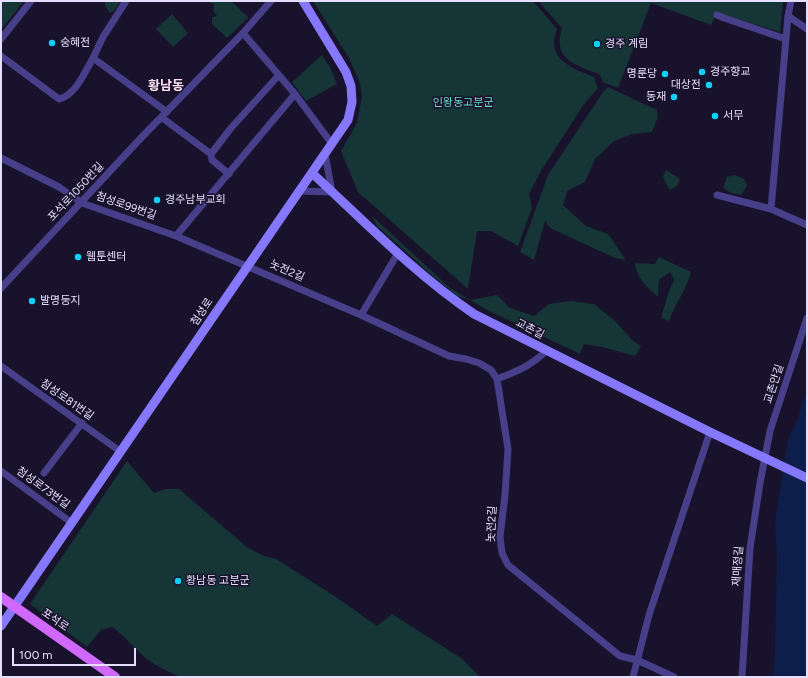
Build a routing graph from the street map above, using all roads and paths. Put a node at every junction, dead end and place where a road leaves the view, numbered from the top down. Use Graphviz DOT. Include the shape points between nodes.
graph roads {
  1 [pos="31,1"];
  2 [pos="126,1"];
  3 [pos="271,1"];
  4 [pos="303,1"];
  5 [pos="791,1"];
  6 [pos="717,14"];
  7 [pos="788,16"];
  8 [pos="807,29"];
  9 [pos="243,34"];
  10 [pos="1,39"];
  11 [pos="786,39"];
  12 [pos="1,56"];
  13 [pos="93,58"];
  14 [pos="279,75"];
  15 [pos="295,94"];
  16 [pos="164,115"];
  17 [pos="332,144"];
  18 [pos="211,154"];
  19 [pos="325,154"];
  20 [pos="1,158"];
  21 [pos="312,173"];
  22 [pos="229,174"];
  23 [pos="300,191"];
  24 [pos="332,192"];
  25 [pos="717,195"];
  26 [pos="82,203"];
  27 [pos="771,209"];
  28 [pos="807,224"];
  29 [pos="176,236"];
  30 [pos="398,253"];
  31 [pos="249,266"];
  32 [pos="1,288"];
  33 [pos="361,316"];
  34 [pos="807,318"];
  35 [pos="546,351"];
  36 [pos="1,366"];
  37 [pos="497,379"];
  38 [pos="82,423"];
  39 [pos="710,432"];
  40 [pos="121,452"];
  41 [pos="767,458"];
  42 [pos="1,471"];
  43 [pos="44,473"];
  44 [pos="807,478"];
  45 [pos="72,523"];
  46 [pos="1,597"];
  47 [pos="15,607"];
  48 [pos="1,626"];
  49 [pos="637,660"];
  50 [pos="115,677"];
  51 [pos="632,677"];
  52 [pos="674,677"];
  53 [pos="742,677"];
  1 -- 10 [label="street"];
  2 -- 13 [label="street"];
  3 -- 9 [label="street, 포석로1050번길"];
  4 -- 17 [label="street, 첨성로" via="346,72 351,86 352,102 348,120"];
  5 -- 7 [label="street"];
  6 -- 11 [label="street"];
  7 -- 8 [label="street"];
  7 -- 11 [label="street"];
  9 -- 14 [label="street"];
  9 -- 16 [label="street, 포석로1050번길"];
  11 -- 27 [label="street"];
  12 -- 13 [label="street" via="59,99 72,93"];
  13 -- 16 [label="street"];
  14 -- 15 [label="street"];
  14 -- 18 [label="street"];
  15 -- 17 [label="street"];
  15 -- 22 [label="street"];
  16 -- 18 [label="street"];
  16 -- 26 [label="street, 포석로1050번길"];
  17 -- 19 [label="street, 첨성로"];
  18 -- 22 [label="street" via="212,160"];
  19 -- 21 [label="street, 첨성로"];
  19 -- 24 [label="street"];
  20 -- 26 [label="street, 첨성로99번길" via="59,186"];
  21 -- 23 [label="street, 첨성로"];
  21 -- 24 [label="street, 교촌길"];
  22 -- 29 [label="street"];
  23 -- 24 [label="street"];
  23 -- 31 [label="street, 첨성로"];
  24 -- 30 [label="street, 교촌길"];
  25 -- 27 [label="street"];
  26 -- 29 [label="street, 첨성로99번길"];
  26 -- 32 [label="street, 포석로1050번길"];
  27 -- 28 [label="street"];
  29 -- 31 [label="street, 첨성로99번길"];
  30 -- 33 [label="street"];
  30 -- 35 [label="street, 교촌길" via="450,298 474,314"];
  31 -- 33 [label="street, 놋전2길"];
  31 -- 40 [label="street, 첨성로"];
  33 -- 37 [label="street, 놋전2길" via="449,356 479,363 490,370"];
  34 -- 41 [label="street, 교촌안길" via="770,431"];
  35 -- 37 [label="street" via="517,371"];
  35 -- 39 [label="street, 교촌길"];
  36 -- 38 [label="street, 첨성로81번길"];
  37 -- 49 [label="street, 놋전2길" via="508,449 500,537 502,553 513,570 620,656"];
  38 -- 40 [label="street, 첨성로81번길"];
  38 -- 43 [label="street"];
  39 -- 41 [label="street, 교촌길"];
  39 -- 49 [label="street"];
  40 -- 45 [label="street, 첨성로"];
  41 -- 44 [label="street, 교촌길"];
  41 -- 53 [label="street, 재매정길" via="760,483 750,548"];
  42 -- 45 [label="street, 첨성로73번길"];
  45 -- 47 [label="street, 첨성로"];
  46 -- 47 [label="main road, 포석로"];
  47 -- 48 [label="street, 첨성로"];
  47 -- 50 [label="main road, 포석로"];
  49 -- 51 [label="street"];
  49 -- 52 [label="street, 놋전2길"];
}
